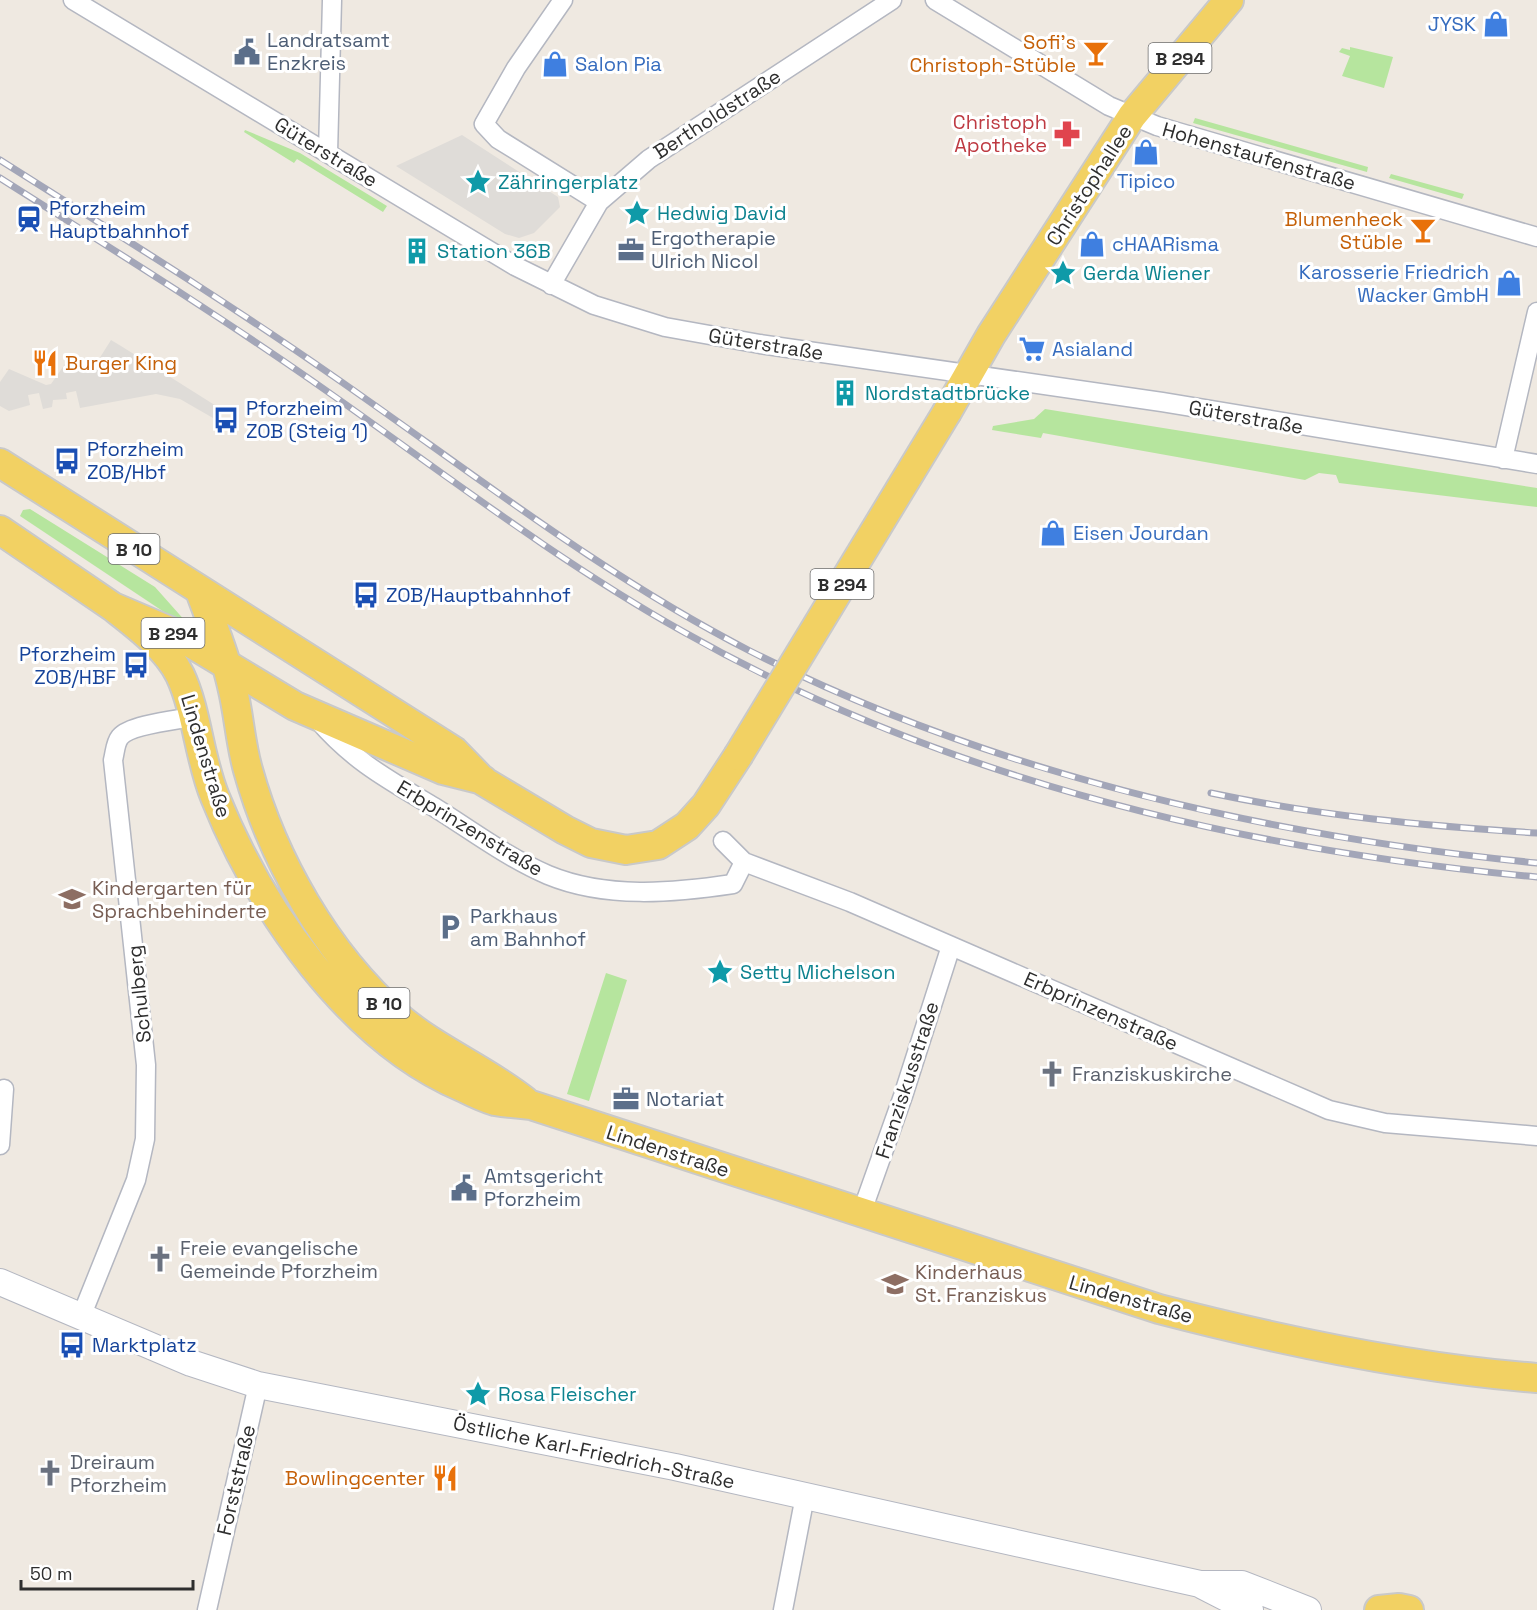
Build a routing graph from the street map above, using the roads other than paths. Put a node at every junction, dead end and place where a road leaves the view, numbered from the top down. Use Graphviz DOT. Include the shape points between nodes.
graph roads {
  1 [pos="74,0"];
  2 [pos="332,0"];
  3 [pos="563,0"];
  4 [pos="892,0"];
  5 [pos="935,0"];
  6 [pos="1229,0"];
  7 [pos="1132,116"];
  8 [pos="328,153"];
  9 [pos="599,202"];
  10 [pos="1537,237"];
  11 [pos="551,285"];
  12 [pos="1537,312"];
  13 [pos="967,375"];
  14 [pos="1503,459"];
  15 [pos="0,463"];
  16 [pos="1537,464"];
  17 [pos="14,483"];
  18 [pos="0,530"];
  19 [pos="200,591"];
  20 [pos="113,607"];
  21 [pos="228,667"];
  22 [pos="326,671"];
  23 [pos="295,705"];
  24 [pos="192,717"];
  25 [pos="242,747"];
  26 [pos="483,781"];
  27 [pos="723,841"];
  28 [pos="744,862"];
  29 [pos="951,946"];
  30 [pos="4,1089"];
  31 [pos="531,1105"];
  32 [pos="1537,1136"];
  33 [pos="0,1145"];
  34 [pos="861,1214"];
  35 [pos="0,1282"];
  36 [pos="81,1317"];
  37 [pos="1537,1378"];
  38 [pos="258,1385"];
  39 [pos="805,1496"];
  40 [pos="1200,1584"];
  41 [pos="207,1610"];
  42 [pos="783,1610"];
  43 [pos="1250,1610"];
  44 [pos="1308,1610"];
  45 [pos="1379,1610"];
  46 [pos="1409,1610"];
  1 -- 8 [label="street, Güterstraße"];
  2 -- 8 [label="street"];
  3 -- 9 [label="street" via="516,68 484,124 498,139"];
  4 -- 9 [label="street, Bertholdstraße" via="649,159"];
  5 -- 7 [label="street, Hohenstaufenstraße" via="1109,106"];
  6 -- 7 [label="main road, Christophallee / B 294"];
  7 -- 10 [label="street, Hohenstaufenstraße" via="1186,136"];
  7 -- 13 [label="main road, Christophallee / B 294"];
  8 -- 11 [label="street, Güterstraße"];
  9 -- 11 [label="street, Bertholdstraße"];
  11 -- 13 [label="street, Güterstraße" via="609,310 665,327"];
  12 -- 14 [label="street"];
  13 -- 14 [label="street, Güterstraße" via="1153,400"];
  13 -- 26 [label="main road, Christophallee / B 294, bridge" via="706,805 687,826 658,845 626,850 609,848 578,838"];
  14 -- 16 [label="street, Güterstraße"];
  15 -- 17 [label="main road, B 10"];
  17 -- 19 [label="main road, B 10"];
  18 -- 20 [label="main road, B 10"];
  19 -- 21 [label="main road, B 10"];
  19 -- 22 [label="main road, B 294"];
  20 -- 21 [label="main road, B 294" via="174,633"];
  20 -- 24 [label="main road, Lindenstraße / B 10" via="174,665 185,687"];
  21 -- 23 [label="main road, B 294"];
  21 -- 25 [label="main road, Lindenstraße / B 10"];
  22 -- 23 [label="main road, B 294" via="328,684 322,692 301,698"];
  22 -- 26 [label="main road, B 294" via="454,751"];
  23 -- 25 [label="main road" via="264,703 255,709"];
  23 -- 26 [label="main road, B 294" via="443,770"];
  23 -- 28 [label="street, Erbprinzenstraße" via="358,761 532,867 564,880 640,892 688,890 733,884"];
  24 -- 31 [label="main road, Lindenstraße / B 10" via="211,787 237,848 292,936 340,998 381,1038 423,1068 494,1101"];
  24 -- 36 [label="street, Schulberg" via="130,730 120,736 113,760 146,1065 146,1139 136,1180"];
  25 -- 31 [label="main road, Lindenstraße / B 10" via="281,856 326,933 355,972 412,1027"];
  27 -- 28 [label="street, Erbprinzenstraße"];
  28 -- 29 [label="street, Erbprinzenstraße"];
  29 -- 32 [label="street, Erbprinzenstraße" via="1329,1110 1385,1123"];
  29 -- 34 [label="street, Franziskusstraße"];
  30 -- 33 [label="street"];
  31 -- 34 [label="main road, Lindenstraße / B 10"];
  34 -- 37 [label="main road, Lindenstraße / B 10" via="1201,1320 1402,1361"];
  35 -- 36 [label="main road, Östliche Karl-Friedrich-Straße"];
  36 -- 38 [label="main road, Östliche Karl-Friedrich-Straße" via="191,1363"];
  38 -- 39 [label="main road, Östliche Karl-Friedrich-Straße"];
  38 -- 41 [label="street, Forststraße"];
  39 -- 40 [label="main road, Östliche Karl-Friedrich-Straße"];
  39 -- 42 [label="street"];
  40 -- 43 [label="main road, Östliche Karl-Friedrich-Straße"];
  40 -- 44 [label="main road, Östliche Karl-Friedrich-Straße" via="1242,1584"];
  45 -- 46 [label="main road"];
}
